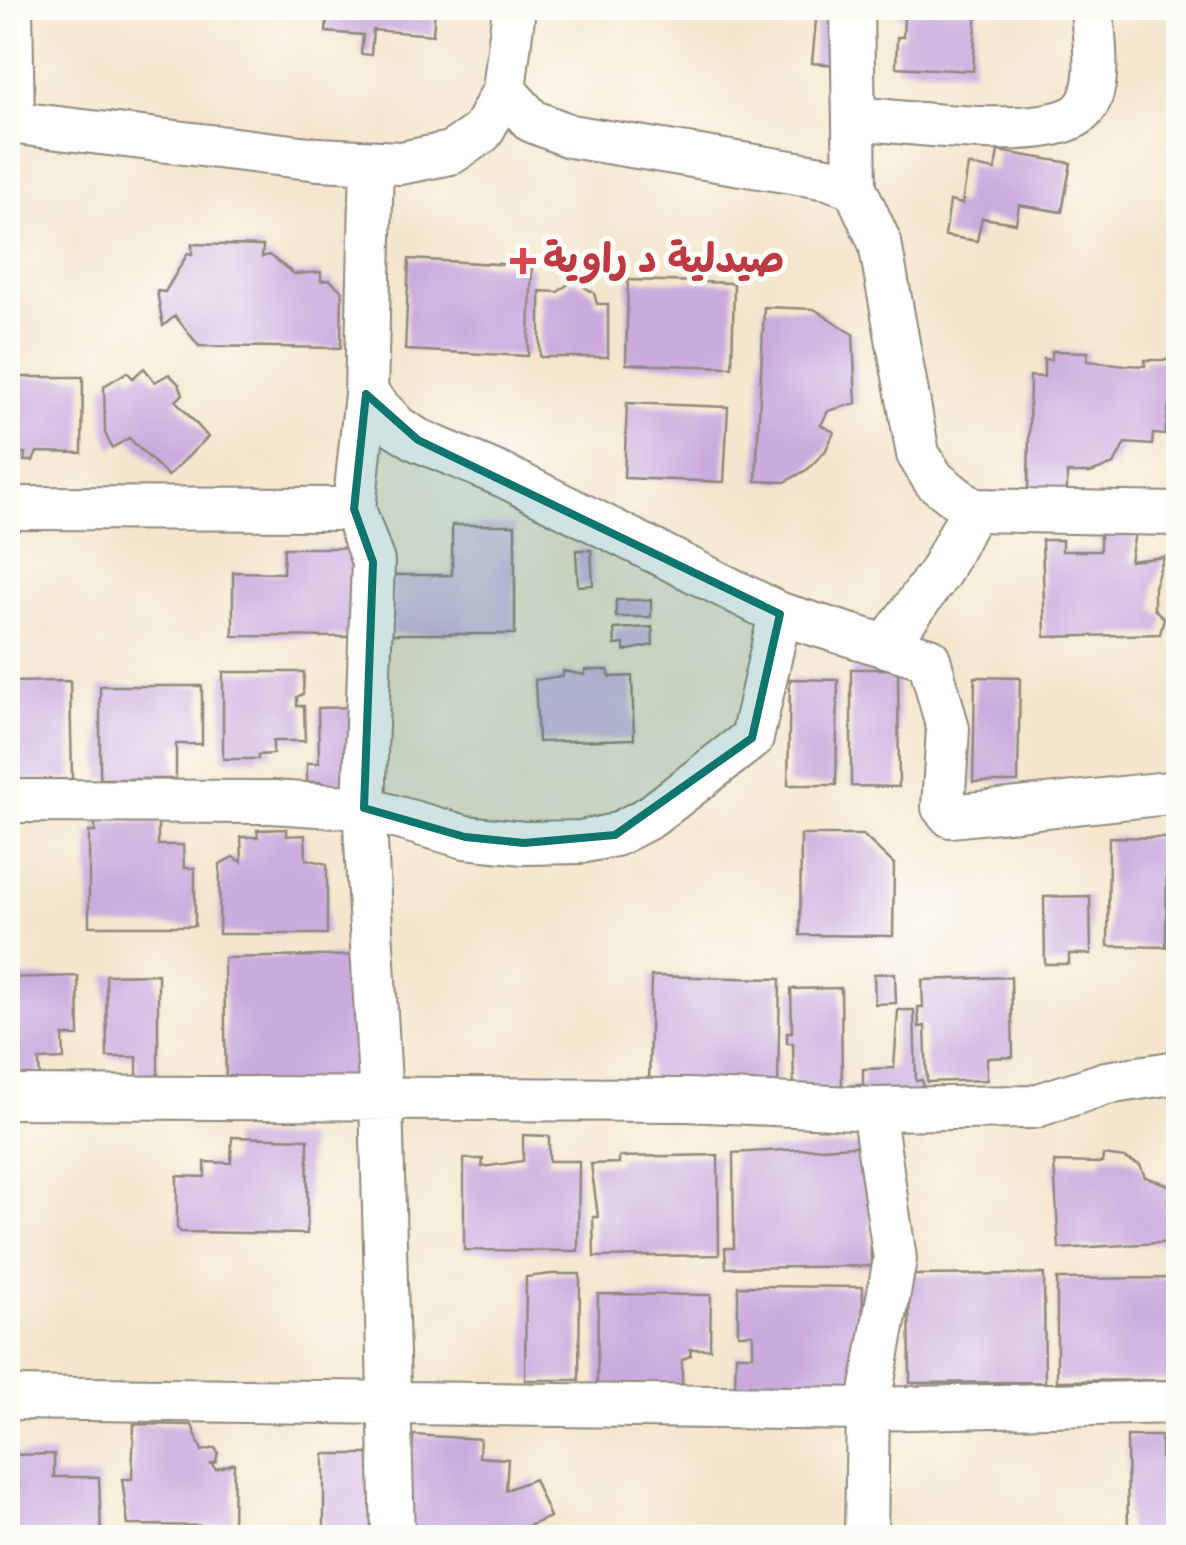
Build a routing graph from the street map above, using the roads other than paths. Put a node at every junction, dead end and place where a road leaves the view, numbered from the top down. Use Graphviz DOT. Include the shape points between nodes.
graph roads {
  1 [pos="10,8"];
  2 [pos="514,8"];
  3 [pos="852,8"];
  4 [pos="1092,8"];
  5 [pos="504,90"];
  6 [pos="854,118"];
  7 [pos="10,122"];
  8 [pos="372,162"];
  9 [pos="855,188"];
  10 [pos="366,394"];
  11 [pos="8,508"];
  12 [pos="354,509"];
  13 [pos="972,510"];
  14 [pos="1178,514"];
  15 [pos="780,614"];
  16 [pos="886,646"];
  17 [pos="1178,792"];
  18 [pos="8,802"];
  19 [pos="364,808"];
  20 [pos="1178,1072"];
  21 [pos="8,1097"];
  22 [pos="381,1100"];
  23 [pos="873,1109"];
  24 [pos="8,1398"];
  25 [pos="388,1402"];
  26 [pos="1178,1402"];
  27 [pos="868,1409"];
  28 [pos="393,1538"];
  29 [pos="866,1538"];
  1 -- 7 [label="street"];
  2 -- 5 [label="street"];
  3 -- 6 [label="street"];
  4 -- 6 [label="street" via="1094,88 1083,111 1058,126 994,129"];
  5 -- 8 [label="street" via="482,132 451,153"];
  5 -- 9 [label="street" via="532,121 570,136"];
  6 -- 9 [label="street"];
  7 -- 8 [label="street"];
  8 -- 10 [label="street"];
  9 -- 13 [label="street" via="880,243 918,454 934,480"];
  10 -- 12 [label="street"];
  10 -- 15 [label="street" via="418,440"];
  11 -- 12 [label="street"];
  12 -- 19 [label="street" via="372,562"];
  13 -- 14 [label="street"];
  13 -- 16 [label="street" via="940,572"];
  15 -- 16 [label="street"];
  15 -- 19 [label="street" via="752,738 650,817 615,835 524,843 465,837"];
  16 -- 17 [label="street" via="929,659 948,729 943,807 951,816"];
  18 -- 19 [label="street"];
  19 -- 22 [label="street"];
  20 -- 23 [label="street" via="1106,1084 1032,1108"];
  21 -- 22 [label="street"];
  22 -- 23 [label="street" via="687,1100"];
  22 -- 25 [label="street"];
  23 -- 27 [label="street" via="895,1259"];
  24 -- 25 [label="street"];
  25 -- 27 [label="street"];
  25 -- 28 [label="street"];
  26 -- 27 [label="street"];
  27 -- 29 [label="street"];
}
